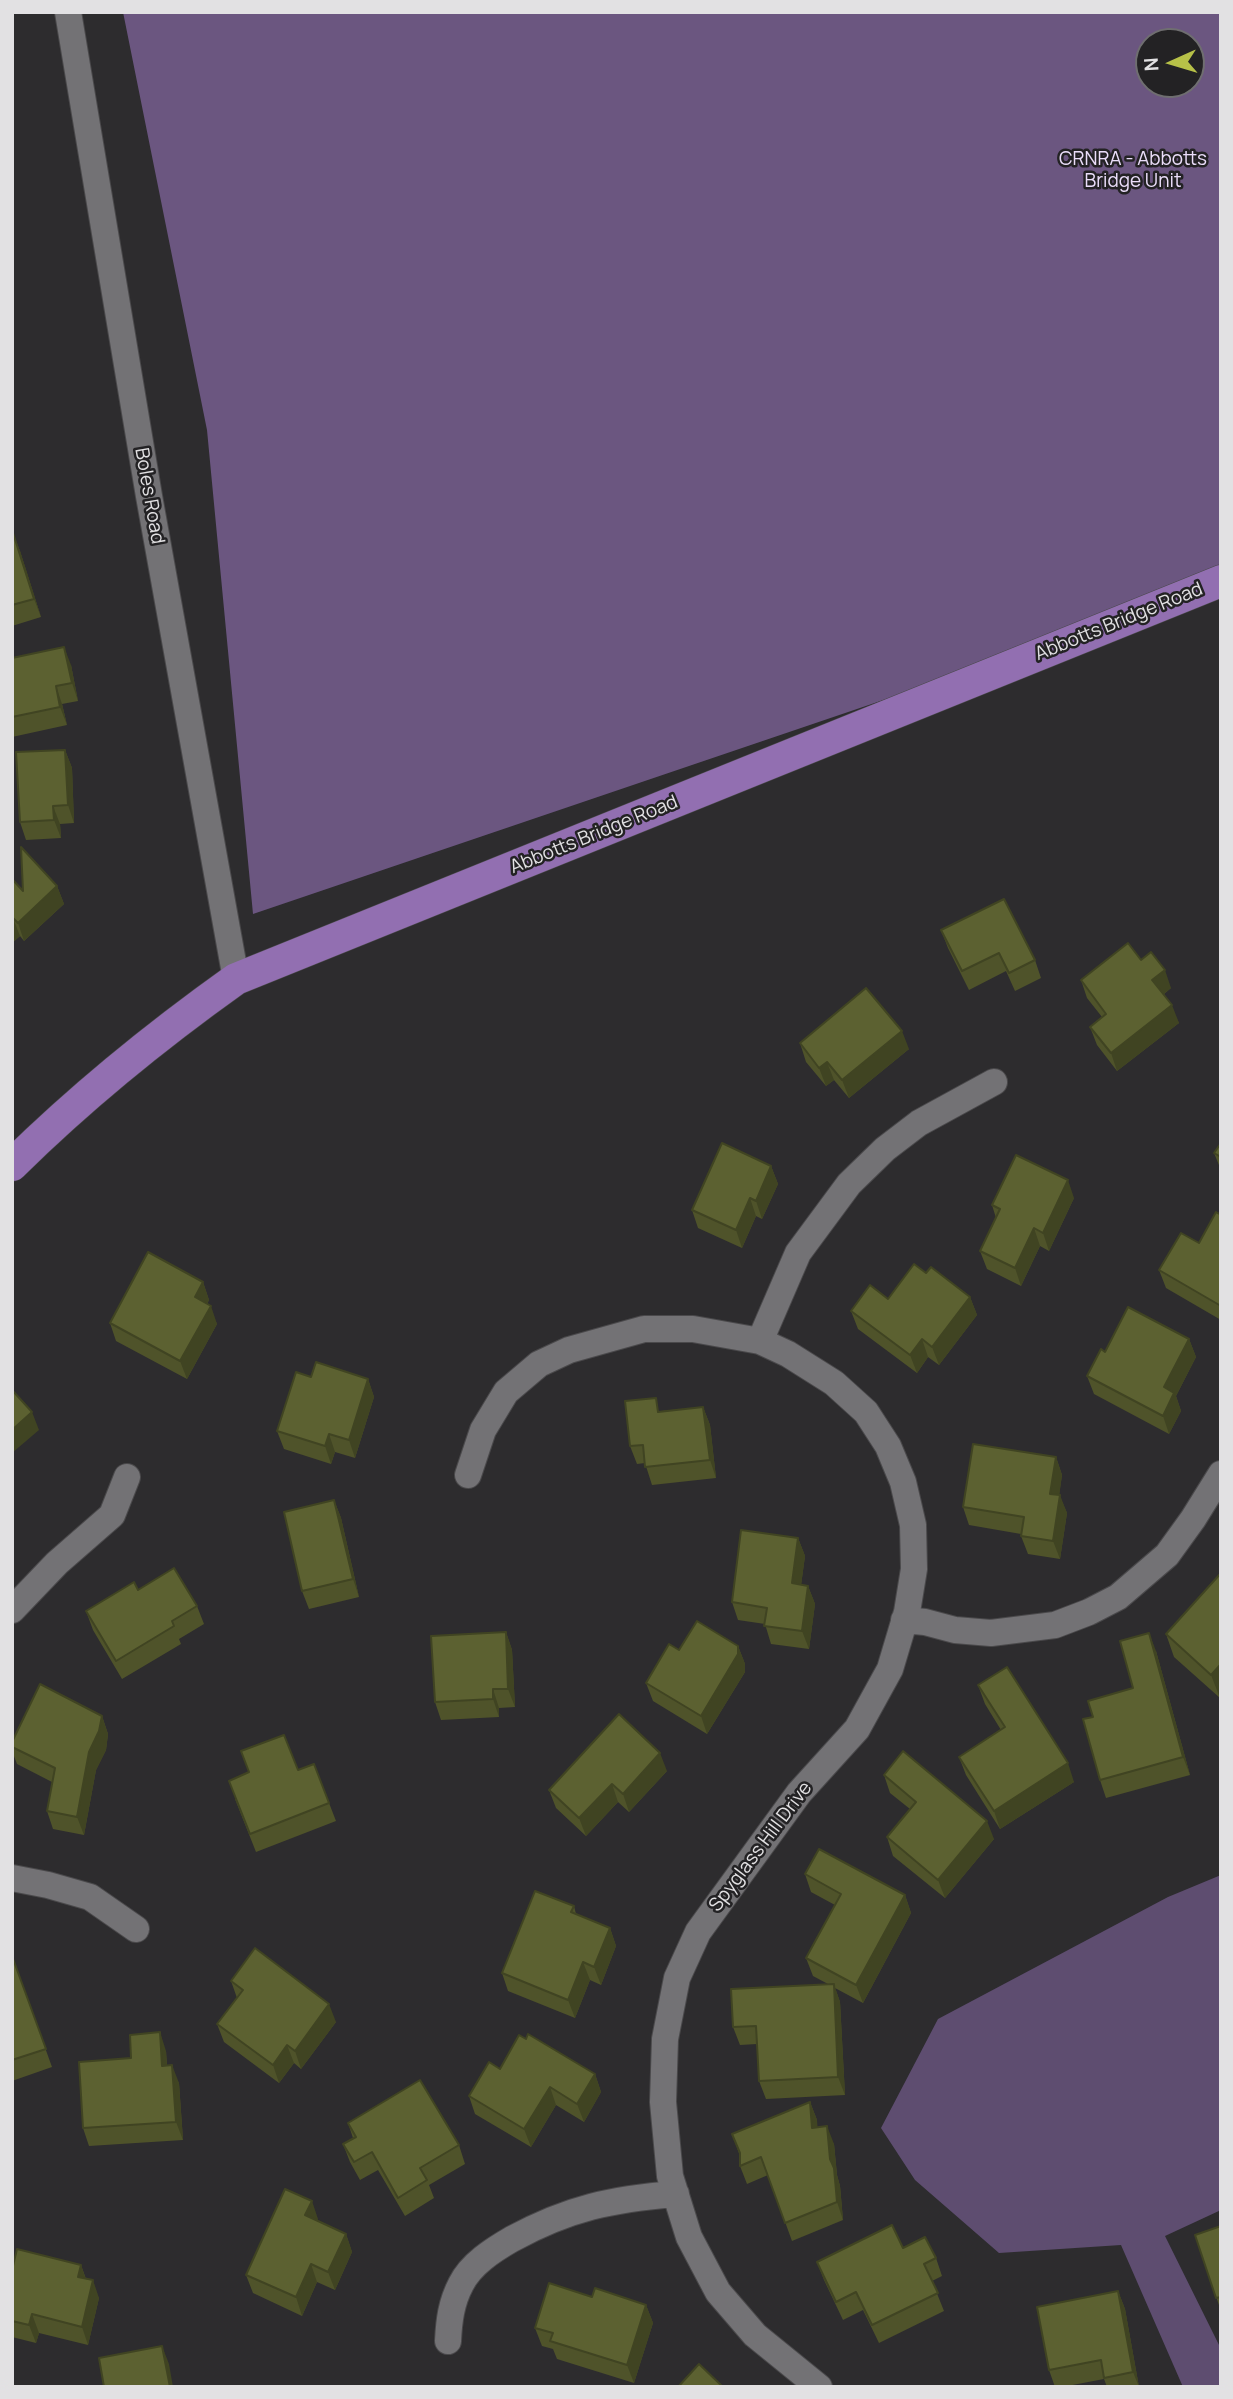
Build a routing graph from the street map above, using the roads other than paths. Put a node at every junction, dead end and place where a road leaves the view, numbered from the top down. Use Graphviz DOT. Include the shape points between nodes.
graph roads {
  1 [pos="68,12"];
  2 [pos="1221,581"];
  3 [pos="236,979"];
  4 [pos="994,1082"];
  5 [pos="12,1165"];
  6 [pos="760,1341"];
  7 [pos="1221,1474"];
  8 [pos="468,1475"];
  9 [pos="127,1477"];
  10 [pos="12,1610"];
  11 [pos="904,1620"];
  12 [pos="12,1878"];
  13 [pos="136,1928"];
  14 [pos="676,2194"];
  15 [pos="448,2341"];
  16 [pos="819,2387"];
  1 -- 3 [label="street, Boles Road"];
  2 -- 3 [label="main road, Abbotts Bridge Road"];
  3 -- 5 [label="main road, Abbotts Bridge Road" via="126,1061"];
  4 -- 6 [label="street" via="919,1123 849,1184 798,1253"];
  6 -- 8 [label="street, Spyglass Hill Drive" via="693,1329 645,1329 569,1349 539,1364 506,1392 483,1430"];
  6 -- 11 [label="street, Spyglass Hill Drive" via="834,1383 866,1412 888,1446 913,1525 914,1569"];
  7 -- 11 [label="street" via="1167,1555 1118,1597 1089,1612 1055,1625 991,1633"];
  9 -- 10 [label="street" via="112,1515"];
  11 -- 14 [label="street, Spyglass Hill Drive" via="890,1669 857,1729 799,1793 728,1888 698,1932 677,1979 665,2039 663,2102"];
  12 -- 13 [label="street" via="90,1897"];
  14 -- 15 [label="street" via="583,2207 502,2245 477,2263 461,2283 450,2311"];
  14 -- 16 [label="street, Spyglass Hill Drive" via="688,2237 718,2292 755,2335"];
}
